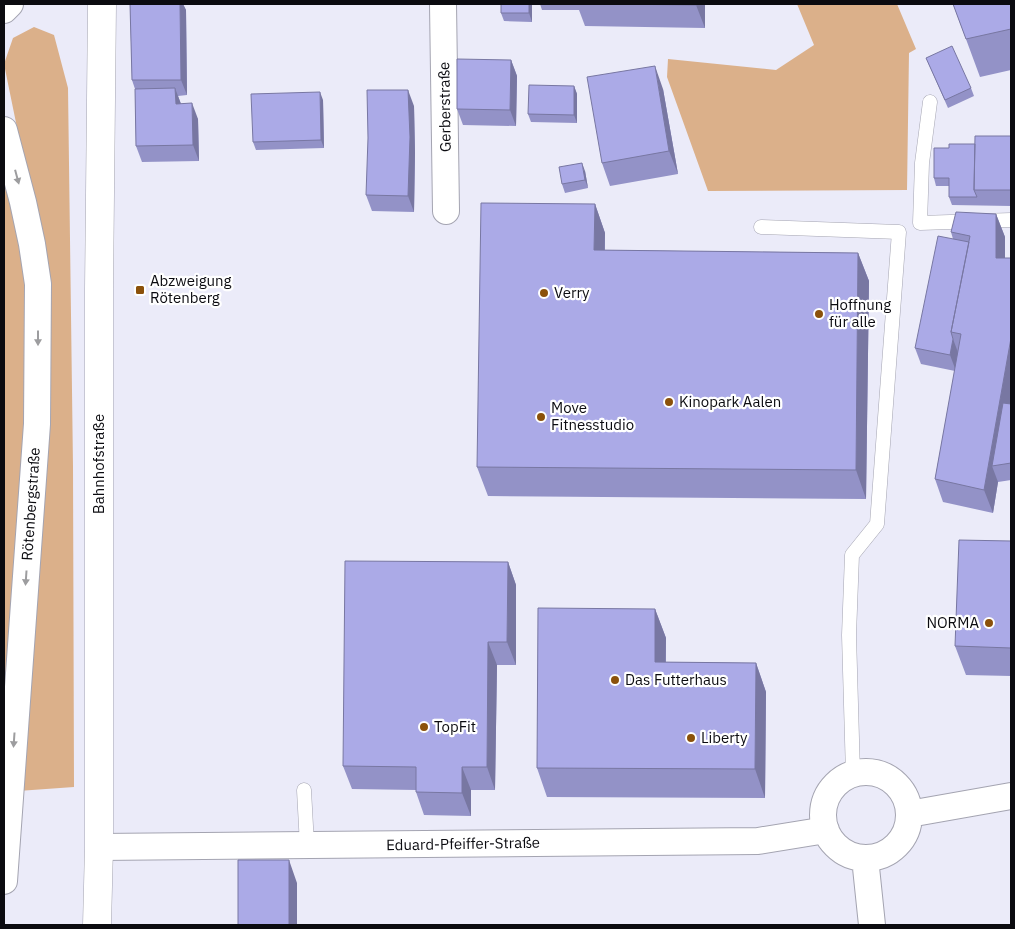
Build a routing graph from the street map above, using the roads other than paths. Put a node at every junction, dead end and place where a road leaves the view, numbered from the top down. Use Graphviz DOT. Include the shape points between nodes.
graph roads {
  1 [pos="10,4"];
  2 [pos="102,4"];
  3 [pos="443,4"];
  4 [pos="4,10"];
  5 [pos="930,102"];
  6 [pos="4,130"];
  7 [pos="446,211"];
  8 [pos="1011,220"];
  9 [pos="761,227"];
  10 [pos="853,774"];
  11 [pos="304,790"];
  12 [pos="1011,796"];
  13 [pos="909,814"];
  14 [pos="826,830"];
  15 [pos="308,845"];
  16 [pos="99,847"];
  17 [pos="865,858"];
  18 [pos="4,881"];
  19 [pos="97,925"];
  20 [pos="872,925"];
  1 -- 4 [label="street"];
  2 -- 16 [label="main road, Bahnhofstraße"];
  3 -- 7 [label="street, Gerberstraße"];
  5 -- 8 [label="lane" via="922,162 920,223"];
  6 -- 18 [label="street, Rötenbergstraße, one-way" via="23,202 38,284 37,424"];
  9 -- 10 [label="lane" via="899,232 877,524 852,555"];
  10 -- 13 [label="street" via="869,772 889,779 904,795"];
  10 -- 14 [label="street" via="839,782 829,794 823,809"];
  11 -- 15 [label="lane"];
  12 -- 13 [label="street"];
  13 -- 17 [label="street" via="907,829 899,843 888,853"];
  14 -- 15 [label="street, Eduard-Pfeiffer-Straße" via="758,841"];
  14 -- 17 [label="street" via="841,850"];
  15 -- 16 [label="street, Eduard-Pfeiffer-Straße"];
  16 -- 19 [label="main road, Bahnhofstraße"];
  17 -- 20 [label="street"];
}
